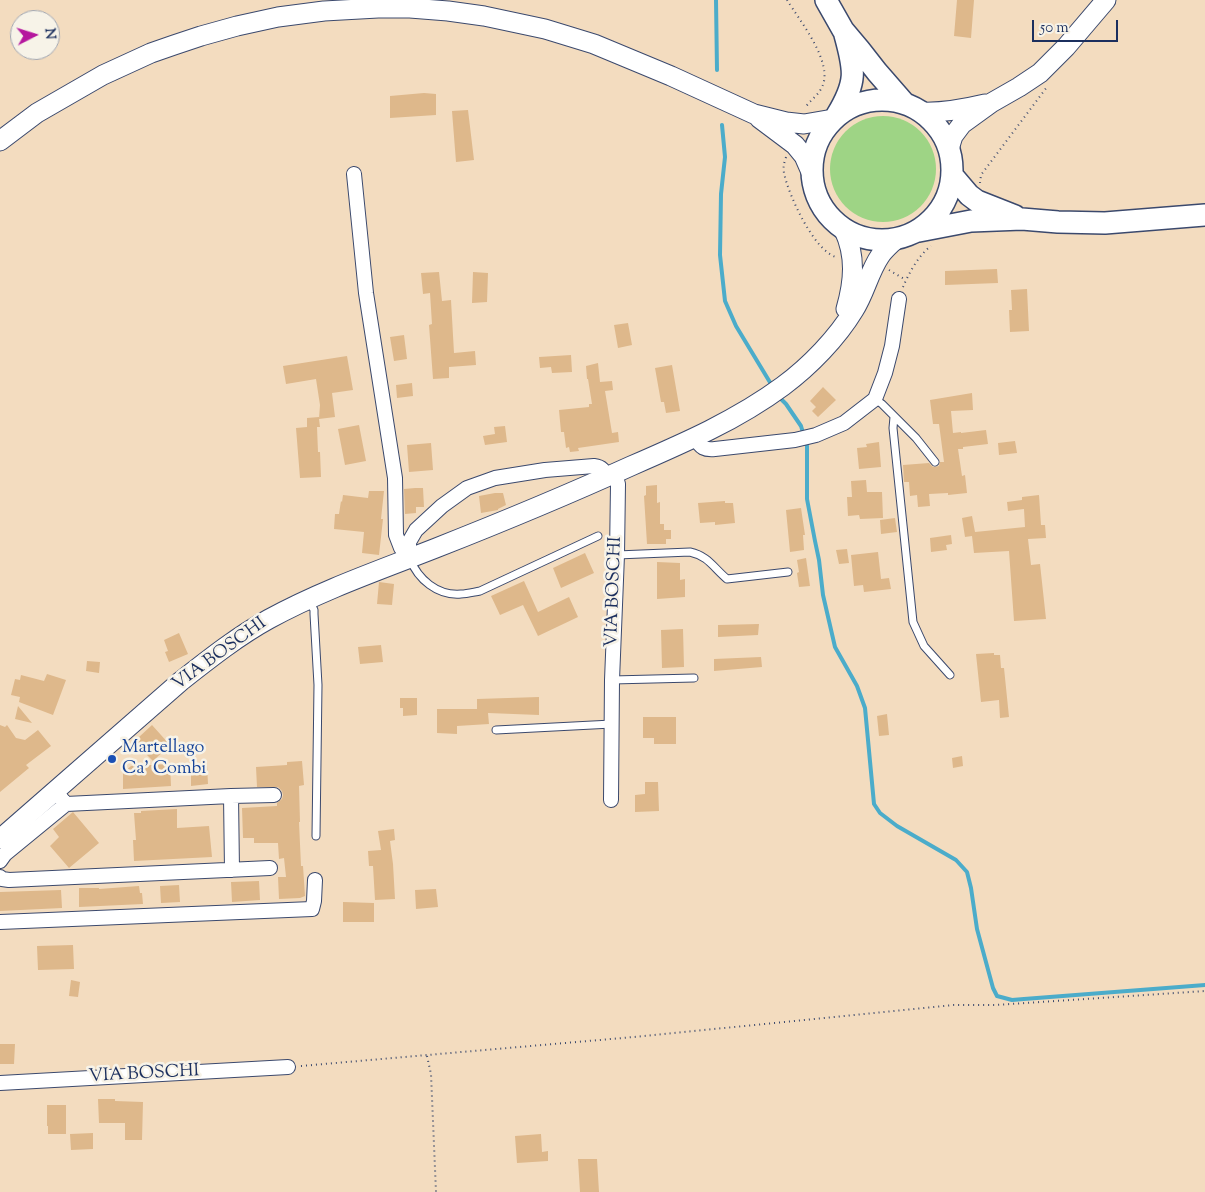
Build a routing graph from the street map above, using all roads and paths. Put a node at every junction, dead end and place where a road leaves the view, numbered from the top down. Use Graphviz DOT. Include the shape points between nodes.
graph roads {
  1 [pos="787,0"];
  2 [pos="826,0"];
  3 [pos="1106,0"];
  4 [pos="373,4"];
  5 [pos="328,5"];
  6 [pos="843,30"];
  7 [pos="1050,83"];
  8 [pos="991,103"];
  9 [pos="913,107"];
  10 [pos="754,114"];
  11 [pos="804,114"];
  12 [pos="835,117"];
  13 [pos="0,141"];
  14 [pos="950,149"];
  15 [pos="786,156"];
  16 [pos="811,172"];
  17 [pos="354,174"];
  18 [pos="952,175"];
  19 [pos="982,189"];
  20 [pos="1205,215"];
  21 [pos="1022,219"];
  22 [pos="844,230"];
  23 [pos="926,238"];
  24 [pos="895,240"];
  25 [pos="839,258"];
  26 [pos="887,268"];
  27 [pos="906,280"];
  28 [pos="899,299"];
  29 [pos="839,331"];
  30 [pos="875,399"];
  31 [pos="894,417"];
  32 [pos="696,438"];
  33 [pos="935,462"];
  34 [pos="611,476"];
  35 [pos="598,536"];
  36 [pos="617,555"];
  37 [pos="410,558"];
  38 [pos="788,572"];
  39 [pos="309,599"];
  40 [pos="950,675"];
  41 [pos="694,678"];
  42 [pos="612,680"];
  43 [pos="612,724"];
  44 [pos="496,730"];
  45 [pos="274,795"];
  46 [pos="230,796"];
  47 [pos="61,798"];
  48 [pos="611,800"];
  49 [pos="316,836"];
  50 [pos="0,838"];
  51 [pos="0,861"];
  52 [pos="270,868"];
  53 [pos="232,870"];
  54 [pos="0,877"];
  55 [pos="315,880"];
  56 [pos="0,922"];
  57 [pos="1205,991"];
  58 [pos="427,1056"];
  59 [pos="288,1067"];
  60 [pos="0,1083"];
  61 [pos="436,1192"];
  1 -- 11 [label="path" via="824,66 823,86 809,102"];
  2 -- 6 [label="main road"];
  3 -- 8 [label="main road" via="1040,72"];
  4 -- 5 [label="main road"];
  4 -- 10 [label="main road" via="484,16 544,29 594,44"];
  5 -- 13 [label="main road" via="237,26 152,53 103,75 38,113"];
  6 -- 9 [label="main road" via="877,72"];
  6 -- 12 [label="main road" via="853,69 852,83 846,101"];
  7 -- 19 [label="path" via="981,175"];
  8 -- 9 [label="main road" via="938,112"];
  8 -- 14 [label="main road" via="962,124 953,136"];
  9 -- 12 [label="main road" via="881,99 858,104"];
  9 -- 14 [label="main road" via="938,128"];
  10 -- 12 [label="main road" via="804,124"];
  10 -- 16 [label="main road" via="795,145"];
  12 -- 16 [label="main road" via="817,142"];
  14 -- 18 [label="main road"];
  15 -- 25 [label="path" via="784,172 795,204 814,238 826,252"];
  16 -- 22 [label="main road" via="820,205"];
  17 -- 37 [label="street" via="366,292 395,478 396,535"];
  18 -- 21 [label="main road" via="977,201"];
  18 -- 23 [label="main road" via="949,192 932,220"];
  20 -- 21 [label="main road" via="1105,223"];
  21 -- 23 [label="main road" via="971,221"];
  22 -- 24 [label="main road" via="860,238"];
  22 -- 29 [label="main road, VIA BOSCHI" via="853,265 851,290"];
  23 -- 24 [label="main road" via="907,236"];
  23 -- 27 [label="path" via="927,249"];
  24 -- 29 [label="main road, VIA BOSCHI" via="880,256 855,310"];
  26 -- 27 [label="path"];
  27 -- 28 [label="path"];
  28 -- 30 [label="street" via="892,346"];
  29 -- 32 [label="main road, VIA BOSCHI" via="814,360 782,386"];
  30 -- 31 [label="lane"];
  30 -- 32 [label="street" via="844,423 816,436 707,450 698,444"];
  31 -- 33 [label="lane"];
  31 -- 40 [label="lane" via="912,622 924,646"];
  32 -- 34 [label="main road, VIA BOSCHI"];
  34 -- 36 [label="street, VIA BOSCHI" via="618,484"];
  34 -- 37 [label="main road, VIA BOSCHI"];
  34 -- 37 [label="street" via="594,466 544,470 495,478 467,488 416,530 409,542"];
  35 -- 37 [label="lane" via="480,591 459,594 428,585"];
  36 -- 38 [label="lane" via="700,554 727,579"];
  36 -- 42 [label="street, VIA BOSCHI"];
  37 -- 39 [label="main road, VIA BOSCHI"];
  39 -- 47 [label="main road, VIA BOSCHI" via="242,636 181,682"];
  39 -- 49 [label="lane" via="314,610 318,685"];
  41 -- 42 [label="lane"];
  42 -- 43 [label="street, VIA BOSCHI"];
  43 -- 44 [label="lane"];
  43 -- 48 [label="street, VIA BOSCHI"];
  45 -- 46 [label="street"];
  46 -- 47 [label="street"];
  46 -- 53 [label="street"];
  47 -- 50 [label="main road, VIA BOSCHI"];
  47 -- 51 [label="street, VIA BOSCHI"];
  52 -- 53 [label="street"];
  53 -- 54 [label="street" via="9,880"];
  55 -- 56 [label="street" via="312,909"];
  57 -- 58 [label="path" via="996,1006 954,1005"];
  58 -- 59 [label="path"];
  58 -- 61 [label="path" via="431,1074"];
  59 -- 60 [label="street, VIA BOSCHI"];
}
